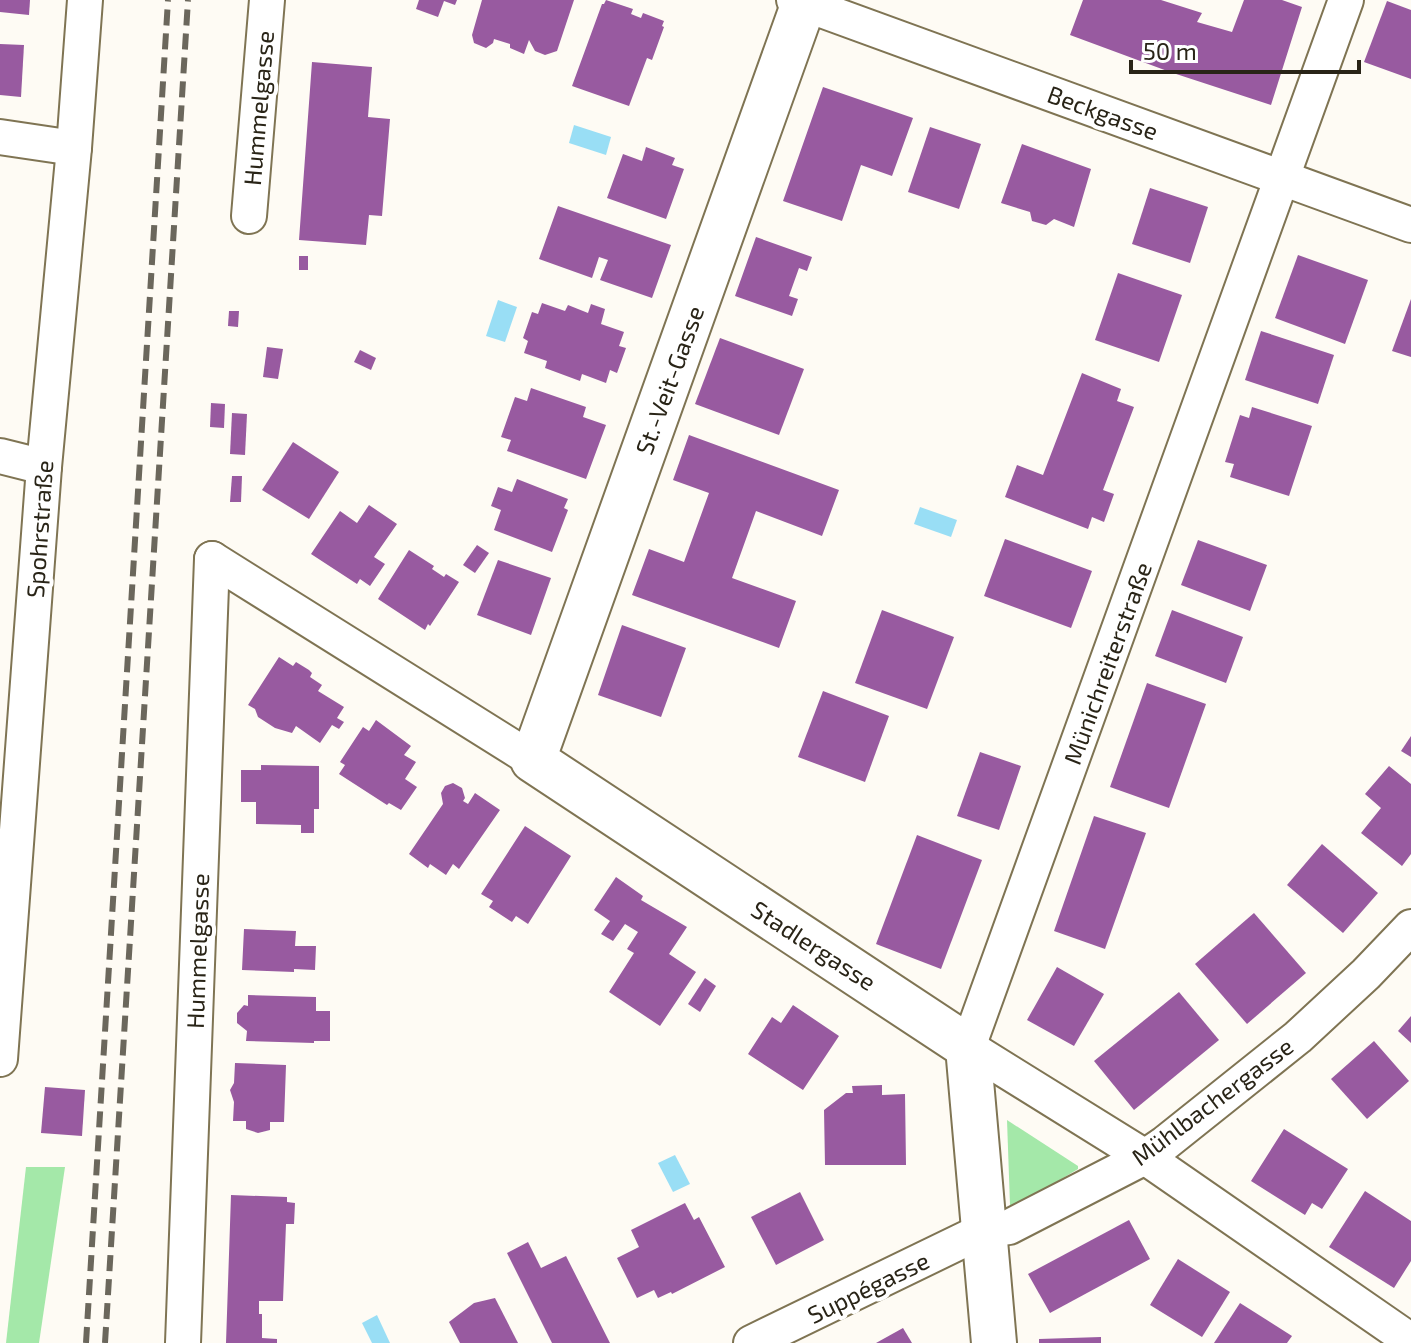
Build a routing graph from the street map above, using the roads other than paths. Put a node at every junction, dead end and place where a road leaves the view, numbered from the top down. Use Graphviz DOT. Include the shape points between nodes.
graph roads {
  1 [pos="85,0"];
  2 [pos="267,0"];
  3 [pos="1346,0"];
  4 [pos="801,1"];
  5 [pos="0,137"];
  6 [pos="74,148"];
  7 [pos="1282,178"];
  8 [pos="249,216"];
  9 [pos="1411,225"];
  10 [pos="0,456"];
  11 [pos="44,467"];
  12 [pos="212,559"];
  13 [pos="533,760"];
  14 [pos="7,862"];
  15 [pos="1411,927"];
  16 [pos="968,1047"];
  17 [pos="0,1059"];
  18 [pos="1145,1157"];
  19 [pos="984,1230"];
  20 [pos="1411,1341"];
  21 [pos="183,1343"];
  22 [pos="751,1343"];
  23 [pos="994,1343"];
  1 -- 6 [label="street, Spohrstraße"];
  2 -- 8 [label="street, Hummelgasse"];
  3 -- 7 [label="street, Münichreiterstraße"];
  4 -- 7 [label="street, Beckgasse"];
  4 -- 13 [label="street, St.-Veit-Gasse"];
  5 -- 6 [label="street"];
  6 -- 11 [label="street, Spohrstraße"];
  7 -- 9 [label="street, Beckgasse"];
  7 -- 16 [label="street, Münichreiterstraße"];
  10 -- 11 [label="street"];
  11 -- 14 [label="street, Spohrstraße"];
  12 -- 13 [label="street, Stadlergasse"];
  12 -- 21 [label="street, Hummelgasse"];
  13 -- 16 [label="street, Stadlergasse"];
  14 -- 17 [label="street, Spohrstraße"];
  15 -- 18 [label="street, Mühlbachergasse" via="1298,1037"];
  16 -- 18 [label="street, Stadlergasse"];
  16 -- 19 [label="street, Münichreiterstraße"];
  18 -- 19 [label="street, Mühlbachergasse" via="1009,1227"];
  18 -- 20 [label="street, Stadlergasse"];
  19 -- 22 [label="street, Suppégasse"];
  19 -- 23 [label="street, Münichreiterstraße"];
}
